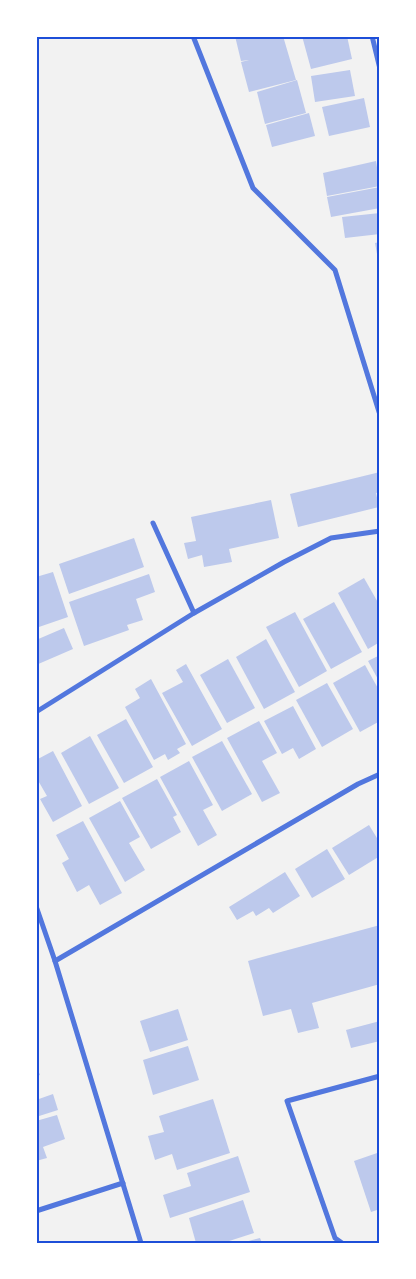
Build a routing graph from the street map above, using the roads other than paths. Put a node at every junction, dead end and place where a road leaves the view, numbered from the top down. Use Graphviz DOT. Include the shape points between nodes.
graph roads {
  1 [pos="193,36"];
  2 [pos="372,36"];
  3 [pos="380,70"];
  4 [pos="380,415"];
  5 [pos="153,523"];
  6 [pos="380,531"];
  7 [pos="194,614"];
  8 [pos="36,712"];
  9 [pos="380,774"];
  10 [pos="36,906"];
  11 [pos="55,961"];
  12 [pos="380,1076"];
  13 [pos="123,1183"];
  14 [pos="36,1211"];
  15 [pos="141,1243"];
  16 [pos="342,1243"];
  1 -- 4 [label="street" via="253,188 335,270"];
  2 -- 3 [label="street"];
  5 -- 7 [label="street"];
  6 -- 7 [label="street" via="331,538"];
  7 -- 8 [label="street"];
  9 -- 11 [label="street"];
  10 -- 11 [label="street"];
  11 -- 13 [label="street"];
  12 -- 16 [label="street" via="287,1102 335,1238"];
  13 -- 14 [label="street"];
  13 -- 15 [label="street"];
}
